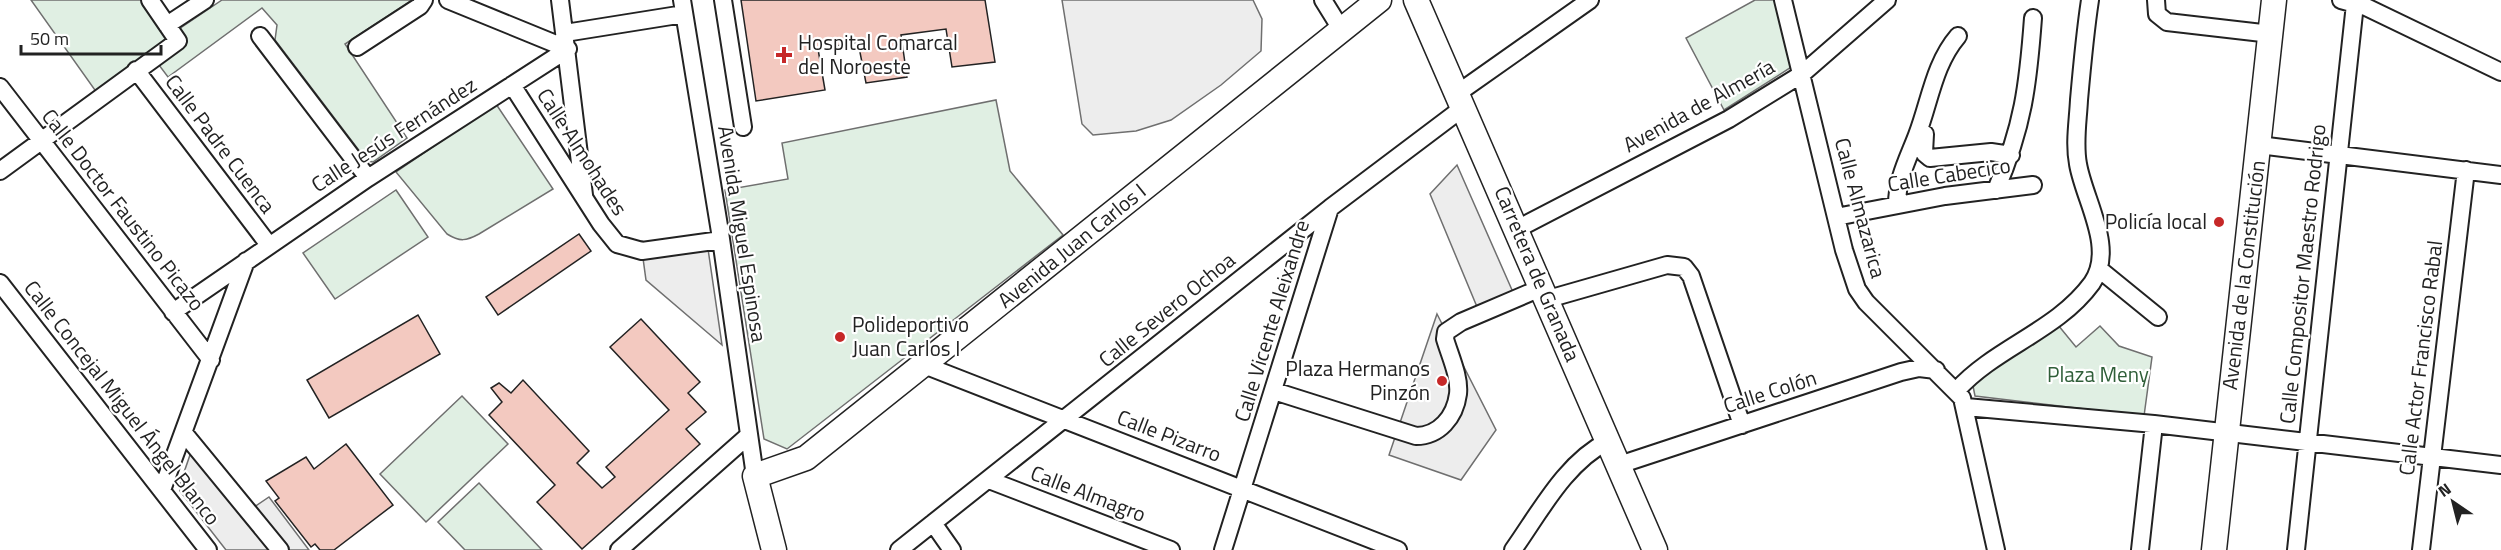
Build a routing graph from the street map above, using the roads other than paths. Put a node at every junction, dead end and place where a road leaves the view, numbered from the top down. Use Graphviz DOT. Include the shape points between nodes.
graph roads {
  1 [pos="150,0"];
  2 [pos="205,0"];
  3 [pos="424,0"];
  4 [pos="448,0"];
  5 [pos="560,0"];
  6 [pos="723,0"];
  7 [pos="1323,0"];
  8 [pos="1379,0"];
  9 [pos="1416,0"];
  10 [pos="1590,0"];
  11 [pos="1783,0"];
  12 [pos="1887,0"];
  13 [pos="2090,0"];
  14 [pos="2156,0"];
  15 [pos="2274,0"];
  16 [pos="2359,3"];
  17 [pos="683,7"];
  18 [pos="2033,18"];
  19 [pos="167,25"];
  20 [pos="1341,29"];
  21 [pos="2271,34"];
  22 [pos="260,36"];
  23 [pos="1958,36"];
  24 [pos="566,41"];
  25 [pos="357,47"];
  26 [pos="136,70"];
  27 [pos="2501,72"];
  28 [pos="1802,74"];
  29 [pos="512,85"];
  30 [pos="0,87"];
  31 [pos="1461,100"];
  32 [pos="743,127"];
  33 [pos="1917,134"];
  34 [pos="40,139"];
  35 [pos="2259,145"];
  36 [pos="2011,155"];
  37 [pos="2340,157"];
  38 [pos="0,171"];
  39 [pos="2466,171"];
  40 [pos="2501,175"];
  41 [pos="368,178"];
  42 [pos="2033,185"];
  43 [pos="1995,190"];
  44 [pos="585,199"];
  45 [pos="1897,205"];
  46 [pos="1330,208"];
  47 [pos="1836,217"];
  48 [pos="1517,229"];
  49 [pos="721,240"];
  50 [pos="269,245"];
  51 [pos="246,261"];
  52 [pos="2099,269"];
  53 [pos="0,283"];
  54 [pos="1545,293"];
  55 [pos="173,312"];
  56 [pos="2158,317"];
  57 [pos="211,360"];
  58 [pos="924,365"];
  59 [pos="1936,370"];
  60 [pos="1957,390"];
  61 [pos="1274,391"];
  62 [pos="1966,407"];
  63 [pos="1066,420"];
  64 [pos="2154,424"];
  65 [pos="1742,425"];
  66 [pos="184,433"];
  67 [pos="2226,433"];
  68 [pos="749,435"];
  69 [pos="1608,441"];
  70 [pos="2306,444"];
  71 [pos="2432,457"];
  72 [pos="1619,465"];
  73 [pos="2501,465"];
  74 [pos="754,476"];
  75 [pos="989,480"];
  76 [pos="1244,489"];
  77 [pos="162,490"];
  78 [pos="933,523"];
  79 [pos="208,550"];
  80 [pos="280,550"];
  81 [pos="619,550"];
  82 [pos="774,550"];
  83 [pos="899,550"];
  84 [pos="952,550"];
  85 [pos="1171,550"];
  86 [pos="1223,550"];
  87 [pos="1398,550"];
  88 [pos="1513,550"];
  89 [pos="1655,550"];
  90 [pos="1996,550"];
  91 [pos="2140,550"];
  92 [pos="2214,550"];
  93 [pos="2296,550"];
  94 [pos="2421,550"];
  1 -- 19 [label="street"];
  2 -- 19 [label="street"];
  3 -- 25 [label="street"];
  4 -- 24 [label="street"];
  5 -- 24 [label="street"];
  6 -- 32 [label="street"];
  7 -- 20 [label="street"];
  8 -- 20 [label="street, Avenida Juan Carlos I"];
  9 -- 31 [label="street, Carretera de Granada"];
  10 -- 31 [label="street, Calle Severo Ochoa"];
  11 -- 28 [label="street, Calle Almazarica"];
  12 -- 28 [label="street, Avenida de Almería"];
  13 -- 52 [label="street" via="2076,135 2078,162 2099,238"];
  14 -- 21 [label="street" via="2157,14 2167,22"];
  15 -- 21 [label="street, Avenida de la Constitución"];
  16 -- 27 [label="street"];
  16 -- 37 [label="street, Calle Compositor Maestro Rodrigo"];
  17 -- 24 [label="street"];
  17 -- 49 [label="street, Avenida Miguel Espinosa"];
  18 -- 36 [label="street" via="2028,82"];
  19 -- 26 [label="street" via="178,41"];
  20 -- 58 [label="street, Avenida Juan Carlos I"];
  21 -- 35 [label="street, Avenida de la Constitución"];
  22 -- 41 [label="street"];
  23 -- 33 [label="street" via="1939,64"];
  24 -- 29 [label="street, Calle Jesús Fernández"];
  24 -- 44 [label="street"];
  26 -- 34 [label="street"];
  26 -- 50 [label="street, Calle Padre Cuenca"];
  28 -- 47 [label="street, Calle Almazarica"];
  28 -- 48 [label="street, Avenida de Almería" via="1729,119"];
  29 -- 41 [label="street, Calle Jesús Fernández"];
  29 -- 44 [label="street, Calle Almohades"];
  30 -- 34 [label="street, Calle Doctor Faustino Picazo"];
  31 -- 46 [label="street, Calle Severo Ochoa"];
  31 -- 48 [label="street, Carretera de Granada"];
  33 -- 36 [label="street" via="1925,134 1924,153 1930,158 1990,152"];
  33 -- 45 [label="street" via="1900,175"];
  34 -- 38 [label="street"];
  34 -- 55 [label="street, Calle Doctor Faustino Picazo"];
  35 -- 37 [label="street"];
  35 -- 67 [label="street, Avenida de la Constitución"];
  36 -- 43 [label="street"];
  37 -- 39 [label="street"];
  37 -- 70 [label="street, Calle Compositor Maestro Rodrigo"];
  39 -- 40 [label="street"];
  39 -- 71 [label="street, Calle Actor Francisco Rabal"];
  41 -- 50 [label="street, Calle Jesús Fernández"];
  42 -- 43 [label="street, Calle Cabecico"];
  43 -- 45 [label="street, Calle Cabecico"];
  44 -- 49 [label="street, Calle Almohades" via="617,244 628,249 642,251"];
  45 -- 47 [label="street, Calle Cabecico"];
  46 -- 61 [label="street, Calle Vicente Aleixandre"];
  46 -- 63 [label="street, Calle Severo Ochoa"];
  47 -- 59 [label="street, Calle Almazarica" via="1857,289 1889,327"];
  48 -- 54 [label="street, Carretera de Granada"];
  49 -- 68 [label="street, Avenida Miguel Espinosa"];
  50 -- 51 [label="street, Calle Jesús Fernández"];
  51 -- 55 [label="street, Calle Jesús Fernández"];
  51 -- 57 [label="street"];
  52 -- 56 [label="street"];
  52 -- 60 [label="street" via="2061,316 1971,374"];
  53 -- 77 [label="street, Calle Concejal Miguel Ángel Blanco"];
  54 -- 61 [label="street" via="1461,322 1446,332 1458,394 1446,422 1432,434 1416,436"];
  54 -- 65 [label="street" via="1667,265 1680,266 1691,276"];
  54 -- 69 [label="street, Carretera de Granada"];
  55 -- 57 [label="street, Calle Doctor Faustino Picazo"];
  57 -- 66 [label="street"];
  58 -- 63 [label="street, Calle Pizarro"];
  58 -- 74 [label="street, Avenida Juan Carlos I" via="806,458"];
  59 -- 60 [label="street, Calle Almazarica"];
  59 -- 65 [label="street, Calle Colón" via="1901,372"];
  60 -- 62 [label="street, Calle Almazarica"];
  61 -- 76 [label="street, Calle Vicente Aleixandre"];
  62 -- 64 [label="street"];
  62 -- 90 [label="street, Calle Almazarica"];
  63 -- 75 [label="street, Calle Severo Ochoa"];
  63 -- 76 [label="street, Calle Pizarro"];
  64 -- 67 [label="street"];
  64 -- 91 [label="street"];
  65 -- 72 [label="street, Calle Colón"];
  66 -- 77 [label="street"];
  66 -- 80 [label="street"];
  67 -- 70 [label="street"];
  67 -- 92 [label="street, Avenida de la Constitución"];
  68 -- 74 [label="street, Avenida Miguel Espinosa"];
  68 -- 81 [label="street"];
  69 -- 72 [label="street, Carretera de Granada"];
  69 -- 88 [label="street" via="1580,460"];
  70 -- 71 [label="street"];
  70 -- 93 [label="street, Calle Compositor Maestro Rodrigo"];
  71 -- 73 [label="street"];
  71 -- 94 [label="street, Calle Actor Francisco Rabal"];
  72 -- 89 [label="street, Carretera de Granada"];
  74 -- 82 [label="street"];
  75 -- 78 [label="street, Calle Severo Ochoa"];
  75 -- 85 [label="street, Calle Almagro"];
  76 -- 86 [label="street, Calle Vicente Aleixandre"];
  76 -- 87 [label="street, Calle Pizarro"];
  77 -- 79 [label="street, Calle Concejal Miguel Ángel Blanco"];
  78 -- 83 [label="street, Calle Severo Ochoa"];
  78 -- 84 [label="street"];
}
